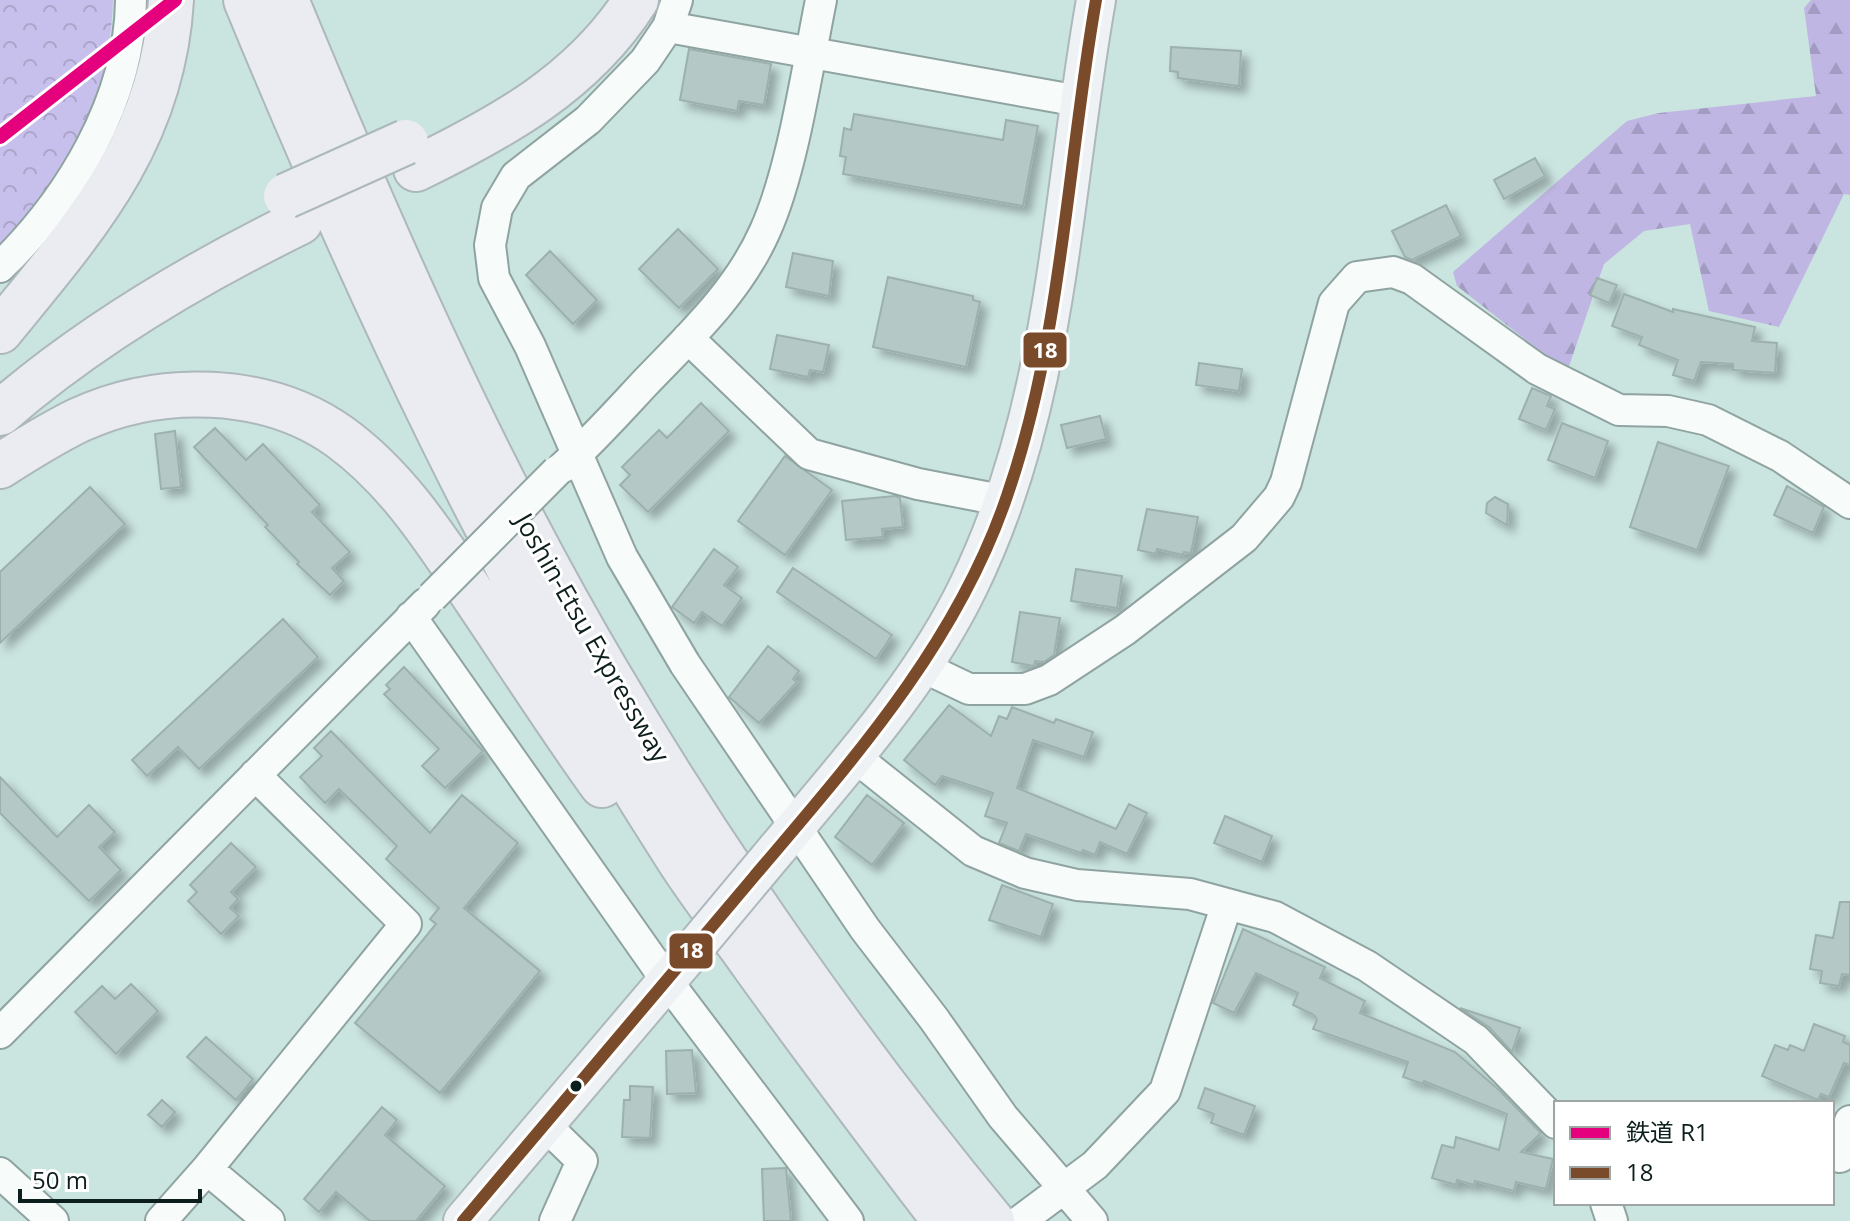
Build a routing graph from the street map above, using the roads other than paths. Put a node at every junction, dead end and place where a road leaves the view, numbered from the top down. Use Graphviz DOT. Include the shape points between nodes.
graph roads {
  1 [pos="131,0"];
  2 [pos="171,0"];
  3 [pos="246,0"];
  4 [pos="286,0"];
  5 [pos="303,0"];
  6 [pos="601,0"];
  7 [pos="821,0"];
  8 [pos="1096,0"];
  9 [pos="660,9"];
  10 [pos="810,52"];
  11 [pos="1079,101"];
  12 [pos="411,155"];
  13 [pos="293,209"];
  14 [pos="0,267"];
  15 [pos="0,331"];
  16 [pos="688,338"];
  17 [pos="0,376"];
  18 [pos="0,413"];
  19 [pos="566,463"];
  20 [pos="0,466"];
  21 [pos="508,492"];
  22 [pos="1006,501"];
  23 [pos="1850,503"];
  24 [pos="422,607"];
  25 [pos="921,666"];
  26 [pos="855,757"];
  27 [pos="255,775"];
  28 [pos="785,839"];
  29 [pos="1227,904"];
  30 [pos="674,973"];
  31 [pos="0,1033"];
  32 [pos="812,1045"];
  33 [pos="1554,1121"];
  34 [pos="1850,1121"];
  35 [pos="544,1124"];
  36 [pos="1841,1157"];
  37 [pos="207,1169"];
  38 [pos="0,1173"];
  39 [pos="1055,1193"];
  40 [pos="53,1221"];
  41 [pos="161,1221"];
  42 [pos="269,1221"];
  43 [pos="463,1221"];
  44 [pos="555,1221"];
  45 [pos="848,1221"];
  46 [pos="945,1221"];
  47 [pos="992,1221"];
  48 [pos="1020,1221"];
  49 [pos="1092,1221"];
  1 -- 14 [label="street" via="125,53 100,126 61,193"];
  2 -- 15 [label="highway" via="164,65 141,134 104,200"];
  3 -- 32 [label="highway, Joshin-Etsu Expressway" via="378,305 479,517 574,689 677,857"];
  4 -- 21 [label="highway, Joshin-Etsu Expressway" via="430,333"];
  5 -- 21 [label="highway"];
  6 -- 12 [label="highway" via="577,31 515,83"];
  7 -- 10 [label="street"];
  8 -- 11 [label="main road"];
  9 -- 10 [label="street"];
  9 -- 12 [label="highway" via="509,120"];
  9 -- 19 [label="street" via="645,61 588,120 516,176 497,208 490,245 494,278 530,346"];
  10 -- 11 [label="street"];
  10 -- 16 [label="street" via="766,229 732,289"];
  11 -- 22 [label="main road" via="1045,349"];
  12 -- 13 [label="highway, bridge"];
  13 -- 17 [label="highway" via="143,274"];
  13 -- 18 [label="highway" via="103,334"];
  16 -- 19 [label="street"];
  16 -- 22 [label="street" via="809,454"];
  19 -- 24 [label="street, bridge"];
  19 -- 28 [label="street"];
  20 -- 32 [label="highway" via="80,420 155,397 234,397 304,417 339,436 398,491 651,853"];
  21 -- 47 [label="highway, Joshin-Etsu Expressway" via="607,673 710,838"];
  22 -- 25 [label="main road" via="969,585"];
  23 -- 25 [label="street" via="1780,456 1708,420 1668,411 1619,410 1537,369 1412,279 1373,272 1357,277 1334,303 1286,482 1244,538 1125,630 1049,680 1025,689 969,689"];
  24 -- 27 [label="street"];
  24 -- 30 [label="street"];
  25 -- 26 [label="main road"];
  26 -- 28 [label="main road"];
  26 -- 29 [label="street" via="973,851 1025,873 1077,885 1190,894"];
  27 -- 31 [label="street"];
  27 -- 37 [label="street" via="406,924"];
  28 -- 30 [label="main road, bridge"];
  28 -- 39 [label="street" via="1003,1117"];
  29 -- 33 [label="street" via="1275,917 1429,1006 1476,1040"];
  29 -- 39 [label="street" via="1165,1091 1095,1165"];
  30 -- 35 [label="main road"];
  30 -- 45 [label="street"];
  32 -- 46 [label="highway, Joshin-Etsu Expressway"];
  34 -- 36 [label="street"];
  35 -- 43 [label="main road"];
  35 -- 44 [label="street" via="582,1161"];
  37 -- 41 [label="street"];
  37 -- 42 [label="street"];
  38 -- 40 [label="street"];
  39 -- 48 [label="street"];
  39 -- 49 [label="street"];
}
